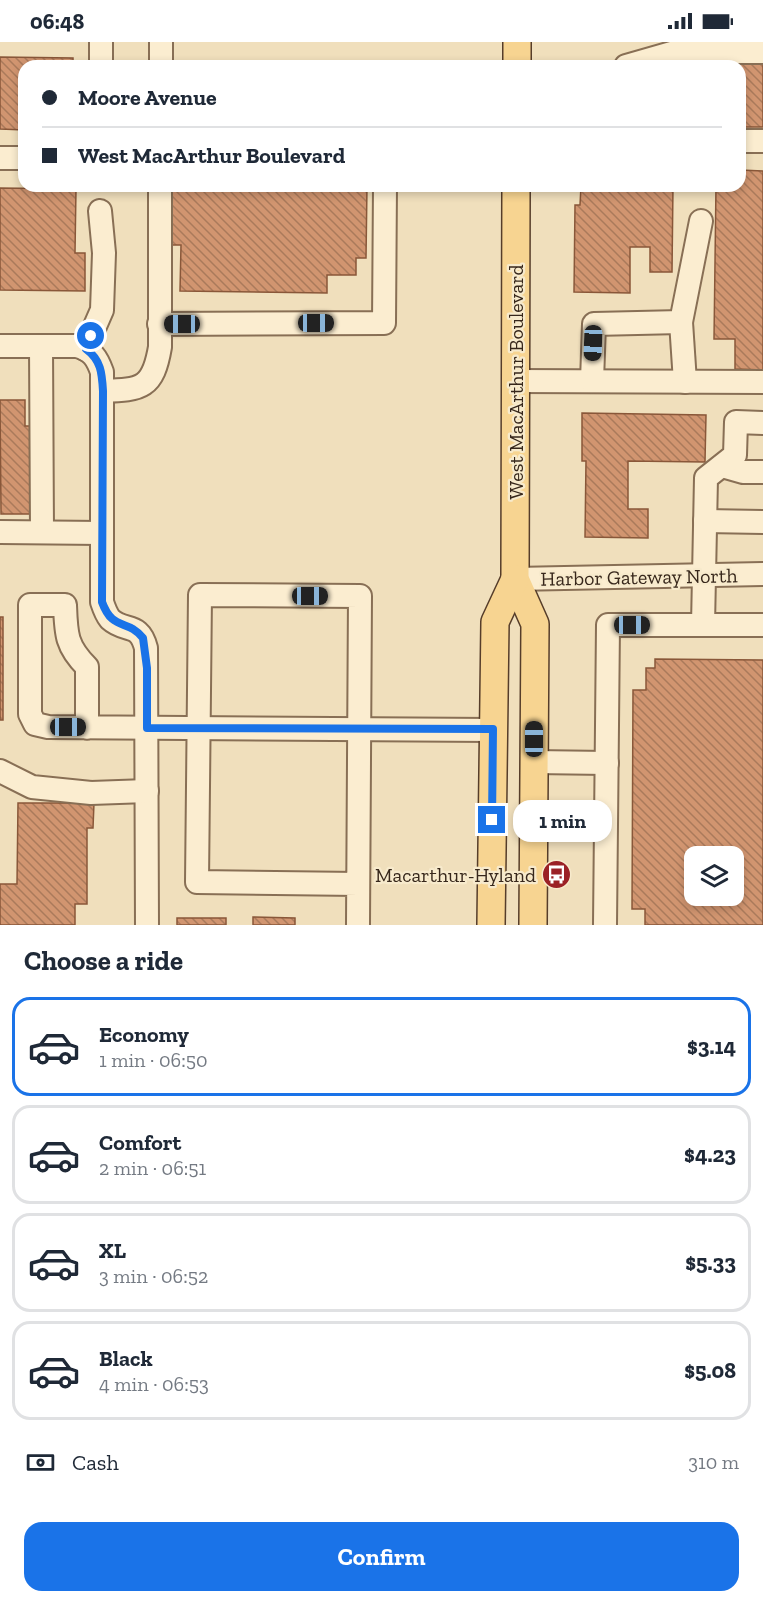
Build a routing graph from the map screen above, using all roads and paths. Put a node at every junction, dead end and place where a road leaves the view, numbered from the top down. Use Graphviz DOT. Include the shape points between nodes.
graph roads {
  1 [pos="101,42"];
  2 [pos="161,42"];
  3 [pos="517,42"];
  4 [pos="763,52"];
  5 [pos="101,60"];
  6 [pos="161,60"];
  7 [pos="517,60"];
  8 [pos="647,60"];
  9 [pos="746,141"];
  10 [pos="763,141"];
  11 [pos="0,158"];
  12 [pos="18,158"];
  13 [pos="160,192"];
  14 [pos="385,192"];
  15 [pos="516,192"];
  16 [pos="100,211"];
  17 [pos="701,221"];
  18 [pos="681,322"];
  19 [pos="159,324"];
  20 [pos="0,346"];
  21 [pos="41,346"];
  22 [pos="81,347"];
  23 [pos="516,381"];
  24 [pos="592,381"];
  25 [pos="685,382"];
  26 [pos="763,382"];
  27 [pos="103,391"];
  28 [pos="763,423"];
  29 [pos="722,466"];
  30 [pos="763,472"];
  31 [pos="705,521"];
  32 [pos="763,522"];
  33 [pos="0,532"];
  34 [pos="42,532"];
  35 [pos="102,533"];
  36 [pos="763,574"];
  37 [pos="704,575"];
  38 [pos="515,579"];
  39 [pos="703,625"];
  40 [pos="763,625"];
  41 [pos="87,728"];
  42 [pos="147,728"];
  43 [pos="198,728"];
  44 [pos="359,729"];
  45 [pos="493,729"];
  46 [pos="534,762"];
  47 [pos="607,763"];
  48 [pos="0,771"];
  49 [pos="147,791"];
  50 [pos="358,884"];
  51 [pos="147,925"];
  52 [pos="358,925"];
  53 [pos="491,925"];
  54 [pos="533,925"];
  55 [pos="605,925"];
  1 -- 5 [label="street"];
  2 -- 6 [label="street"];
  3 -- 7 [label="main road"];
  4 -- 8 [label="street" via="675,52"];
  9 -- 10 [label="street"];
  11 -- 12 [label="street"];
  13 -- 19 [label="street"];
  14 -- 19 [label="street" via="384,323"];
  15 -- 23 [label="main road, West MacArthur Boulevard"];
  16 -- 22 [label="street" via="104,253 102,310"];
  17 -- 18 [label="street"];
  18 -- 24 [label="street" via="594,324"];
  18 -- 25 [label="street"];
  19 -- 27 [label="street" via="156,369 147,381 132,390"];
  20 -- 21 [label="street"];
  21 -- 22 [label="street"];
  21 -- 34 [label="street"];
  22 -- 27 [label="street" via="98,362"];
  23 -- 24 [label="street"];
  23 -- 38 [label="main road, West MacArthur Boulevard"];
  24 -- 25 [label="street"];
  25 -- 26 [label="street"];
  27 -- 35 [label="street"];
  28 -- 29 [label="street" via="736,422 735,455"];
  29 -- 30 [label="street"];
  29 -- 31 [label="street" via="706,478"];
  31 -- 32 [label="street"];
  31 -- 37 [label="street"];
  33 -- 34 [label="street"];
  34 -- 35 [label="street"];
  35 -- 42 [label="street" via="102,602 106,614 143,638"];
  36 -- 37 [label="street, Harbor Gateway North"];
  37 -- 38 [label="street, Harbor Gateway North"];
  37 -- 39 [label="street"];
  38 -- 45 [label="main road, West MacArthur Boulevard" via="495,622"];
  38 -- 46 [label="main road, West MacArthur Boulevard" via="535,624"];
  39 -- 40 [label="street"];
  39 -- 47 [label="street" via="608,625"];
  41 -- 41 [label="street" via="87,667 68,641 66,605 30,605 32,719 41,726"];
  41 -- 42 [label="street"];
  42 -- 43 [label="street"];
  42 -- 49 [label="street"];
  43 -- 44 [label="street"];
  43 -- 44 [label="street" via="200,595 360,596"];
  43 -- 50 [label="street" via="197,882"];
  44 -- 45 [label="street"];
  44 -- 50 [label="street"];
  45 -- 53 [label="main road, West MacArthur Boulevard"];
  46 -- 47 [label="street"];
  46 -- 54 [label="main road, West MacArthur Boulevard"];
  47 -- 55 [label="street"];
  48 -- 49 [label="street" via="32,787 91,793"];
  49 -- 51 [label="street"];
  50 -- 52 [label="street"];
}
